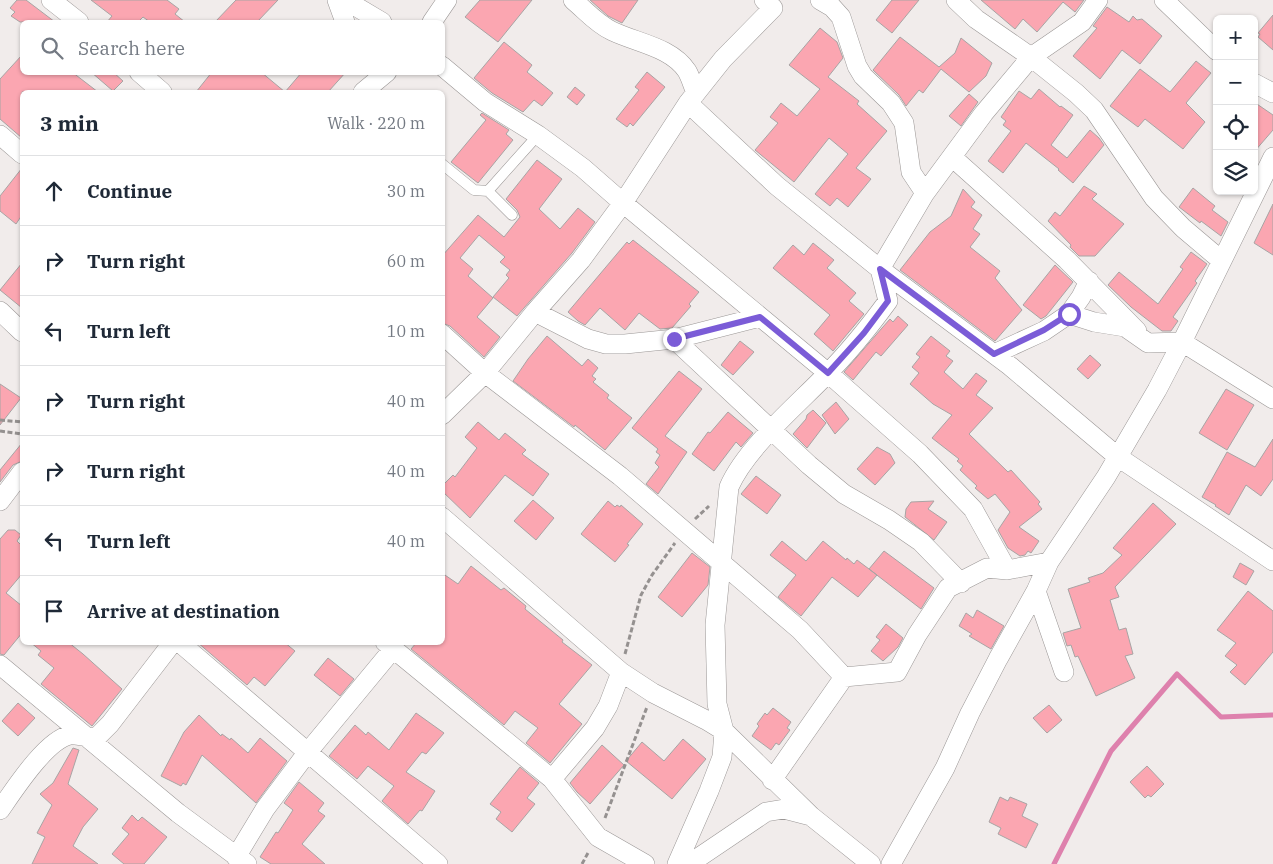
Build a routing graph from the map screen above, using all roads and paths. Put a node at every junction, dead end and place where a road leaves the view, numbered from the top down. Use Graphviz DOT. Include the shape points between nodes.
graph roads {
  1 [pos="51,0"];
  2 [pos="337,0"];
  3 [pos="345,0"];
  4 [pos="447,0"];
  5 [pos="573,0"];
  6 [pos="820,0"];
  7 [pos="956,0"];
  8 [pos="1098,0"];
  9 [pos="1164,0"];
  10 [pos="772,3"];
  11 [pos="76,20"];
  12 [pos="344,20"];
  13 [pos="379,20"];
  14 [pos="433,20"];
  15 [pos="1213,47"];
  16 [pos="1031,57"];
  17 [pos="445,69"];
  18 [pos="142,75"];
  19 [pos="383,75"];
  20 [pos="1258,85"];
  21 [pos="367,87"];
  22 [pos="160,90"];
  23 [pos="1273,93"];
  24 [pos="692,98"];
  25 [pos="0,135"];
  26 [pos="538,135"];
  27 [pos="20,152"];
  28 [pos="952,157"];
  29 [pos="1273,157"];
  30 [pos="445,166"];
  31 [pos="488,190"];
  32 [pos="925,193"];
  33 [pos="623,203"];
  34 [pos="512,215"];
  35 [pos="1222,261"];
  36 [pos="880,269"];
  37 [pos="1089,281"];
  38 [pos="535,312"];
  39 [pos="1069,314"];
  40 [pos="760,317"];
  41 [pos="3,321"];
  42 [pos="20,331"];
  43 [pos="445,337"];
  44 [pos="674,339"];
  45 [pos="1182,342"];
  46 [pos="1148,343"];
  47 [pos="994,354"];
  48 [pos="485,373"];
  49 [pos="828,373"];
  50 [pos="1273,398"];
  51 [pos="445,412"];
  52 [pos="0,420"];
  53 [pos="20,422"];
  54 [pos="766,426"];
  55 [pos="0,430"];
  56 [pos="20,434"];
  57 [pos="1118,457"];
  58 [pos="19,485"];
  59 [pos="729,487"];
  60 [pos="0,501"];
  61 [pos="445,520"];
  62 [pos="683,531"];
  63 [pos="1273,561"];
  64 [pos="1049,562"];
  65 [pos="720,564"];
  66 [pos="1007,570"];
  67 [pos="961,583"];
  68 [pos="1036,591"];
  69 [pos="172,645"];
  70 [pos="182,645"];
  71 [pos="389,646"];
  72 [pos="0,665"];
  73 [pos="621,672"];
  74 [pos="1064,672"];
  75 [pos="844,677"];
  76 [pos="652,693"];
  77 [pos="724,731"];
  78 [pos="87,738"];
  79 [pos="307,753"];
  80 [pos="552,779"];
  81 [pos="772,780"];
  82 [pos="0,810"];
  83 [pos="811,816"];
  84 [pos="598,837"];
  85 [pos="241,861"];
  86 [pos="438,864"];
  87 [pos="645,864"];
  88 [pos="677,864"];
  89 [pos="689,864"];
  90 [pos="871,864"];
  91 [pos="891,864"];
  1 -- 11 [label="street"];
  2 -- 12 [label="street"];
  3 -- 13 [label="street"];
  4 -- 14 [label="street"];
  5 -- 24 [label="street" via="613,32 657,49 680,63 687,72"];
  6 -- 32 [label="street" via="841,17 857,66 891,103 904,123 911,172"];
  7 -- 16 [label="street" via="976,19"];
  8 -- 16 [label="street" via="1082,22"];
  9 -- 15 [label="street"];
  10 -- 24 [label="street"];
  16 -- 28 [label="street"];
  16 -- 35 [label="street" via="1094,110 1154,198"];
  17 -- 26 [label="street" via="485,102"];
  18 -- 22 [label="street"];
  19 -- 21 [label="street"];
  20 -- 23 [label="street"];
  24 -- 33 [label="street"];
  24 -- 36 [label="street" via="777,186"];
  25 -- 27 [label="street"];
  26 -- 31 [label="lane"];
  26 -- 33 [label="street"];
  28 -- 32 [label="street"];
  28 -- 37 [label="street"];
  29 -- 35 [label="street"];
  30 -- 31 [label="lane" via="474,190"];
  31 -- 34 [label="lane"];
  32 -- 36 [label="street"];
  33 -- 38 [label="street" via="581,260"];
  33 -- 40 [label="street"];
  35 -- 45 [label="street"];
  36 -- 47 [label="street"];
  36 -- 49 [label="street" via="888,301"];
  37 -- 39 [label="street"];
  37 -- 46 [label="street"];
  38 -- 44 [label="street" via="588,339 606,344"];
  38 -- 48 [label="street"];
  39 -- 46 [label="street" via="1125,327"];
  39 -- 47 [label="street"];
  40 -- 44 [label="street"];
  40 -- 49 [label="street"];
  41 -- 42 [label="street"];
  43 -- 48 [label="street"];
  44 -- 54 [label="street"];
  45 -- 46 [label="street"];
  45 -- 50 [label="street"];
  45 -- 57 [label="street"];
  47 -- 57 [label="street"];
  48 -- 51 [label="street"];
  48 -- 62 [label="street" via="620,476"];
  49 -- 54 [label="street"];
  49 -- 66 [label="street" via="920,454 973,509"];
  52 -- 53 [label="path"];
  54 -- 59 [label="street"];
  54 -- 67 [label="street" via="844,494 921,542"];
  55 -- 56 [label="path"];
  57 -- 63 [label="street"];
  57 -- 64 [label="street"];
  58 -- 60 [label="street"];
  59 -- 62 [label="path"];
  59 -- 65 [label="street"];
  61 -- 73 [label="street"];
  62 -- 65 [label="street"];
  62 -- 73 [label="path" via="640,595"];
  64 -- 66 [label="street"];
  64 -- 68 [label="street"];
  65 -- 75 [label="street" via="800,630"];
  65 -- 77 [label="street" via="715,663 717,704"];
  66 -- 67 [label="street" via="988,568"];
  67 -- 75 [label="street" via="948,588 897,672"];
  68 -- 74 [label="street"];
  68 -- 91 [label="street" via="970,713 945,768"];
  69 -- 78 [label="street" via="110,724 97,737"];
  70 -- 79 [label="street"];
  71 -- 79 [label="street"];
  71 -- 80 [label="street"];
  72 -- 78 [label="street"];
  73 -- 76 [label="street"];
  73 -- 80 [label="street" via="608,706 595,728"];
  75 -- 81 [label="street"];
  76 -- 77 [label="street"];
  76 -- 84 [label="path"];
  77 -- 81 [label="street"];
  77 -- 88 [label="street" via="722,757"];
  78 -- 82 [label="street" via="72,734 51,746 27,772"];
  78 -- 85 [label="street"];
  79 -- 85 [label="street" via="265,809"];
  79 -- 86 [label="street"];
  80 -- 84 [label="street"];
  81 -- 83 [label="street"];
  83 -- 89 [label="street" via="784,809 766,812"];
  83 -- 90 [label="street"];
  84 -- 87 [label="street"];
}
